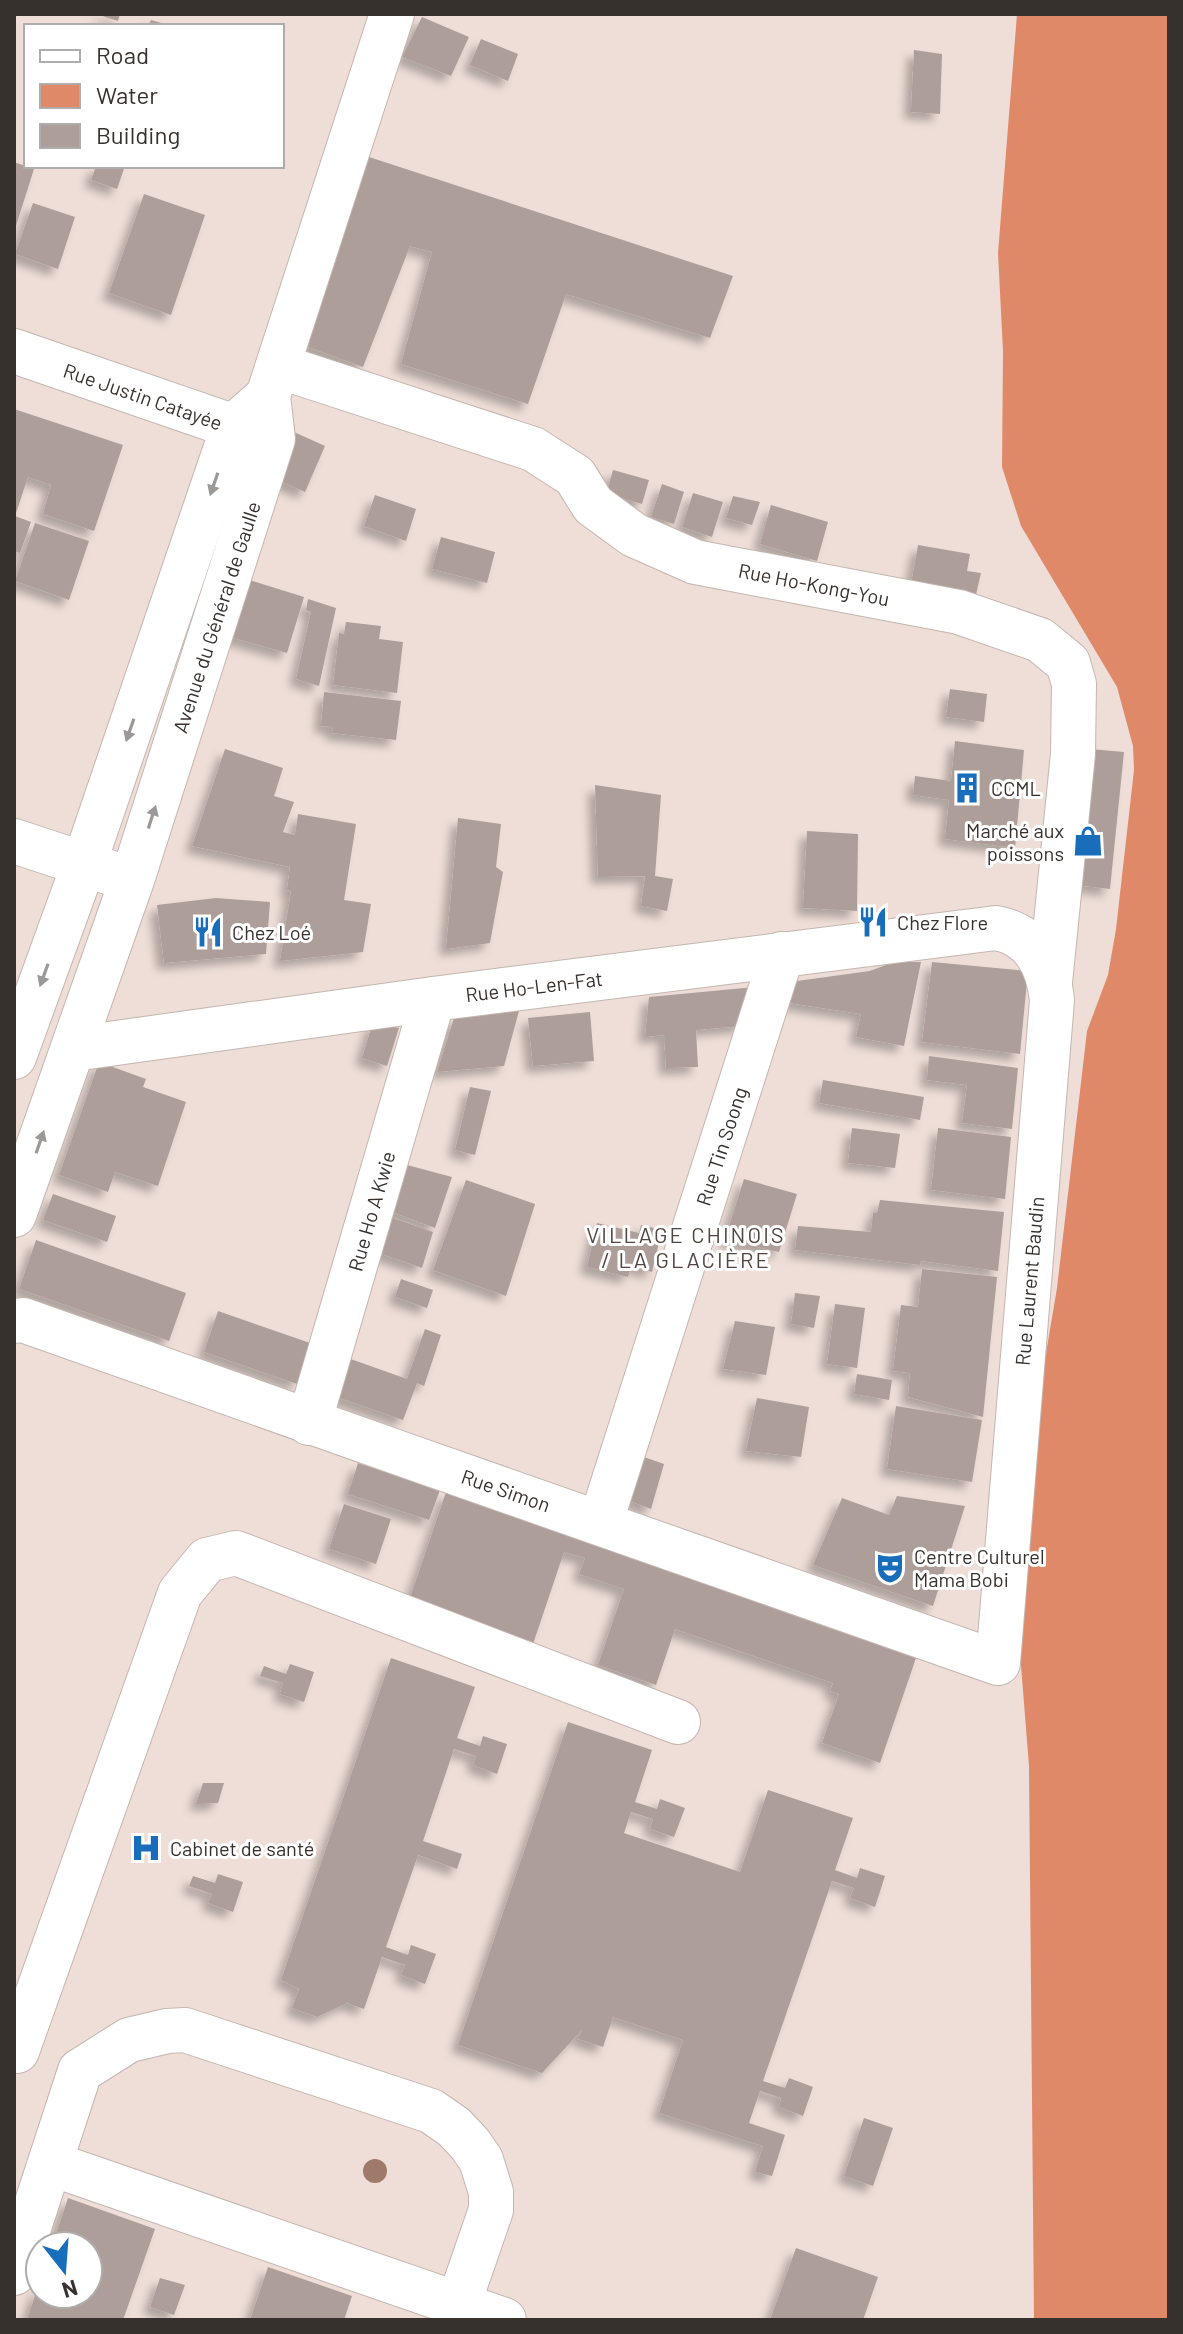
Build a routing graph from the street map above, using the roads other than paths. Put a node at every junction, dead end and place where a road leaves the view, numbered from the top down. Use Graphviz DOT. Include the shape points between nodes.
graph roads {
  1 [pos="392,14"];
  2 [pos="14,351"];
  3 [pos="273,381"];
  4 [pos="253,433"];
  5 [pos="14,841"];
  6 [pos="84,864"];
  7 [pos="132,880"];
  8 [pos="996,928"];
  9 [pos="782,954"];
  10 [pos="1050,982"];
  11 [pos="433,999"];
  12 [pos="73,1049"];
  13 [pos="14,1057"];
  14 [pos="14,1215"];
  15 [pos="14,1321"];
  16 [pos="309,1423"];
  17 [pos="601,1521"];
  18 [pos="998,1663"];
  19 [pos="678,1722"];
  20 [pos="16,2050"];
  21 [pos="80,2071"];
  22 [pos="52,2164"];
  23 [pos="14,2273"];
  24 [pos="456,2312"];
  25 [pos="504,2320"];
  1 -- 3 [label="street"];
  2 -- 4 [label="street, Rue Justin Catayée"];
  3 -- 4 [label="street"];
  3 -- 10 [label="street, Rue Ho-Kong-You" via="533,449 575,476 593,505 634,535 695,562 959,612 1040,640 1068,663 1074,684 1073,754"];
  4 -- 6 [label="street, one-way"];
  7 -- 4 [label="street, Avenue du Général de Gaulle, one-way"];
  5 -- 6 [label="street"];
  6 -- 7 [label="street"];
  6 -- 13 [label="street, one-way"];
  7 -- 12 [label="street, Avenue du Général de Gaulle"];
  8 -- 9 [label="street, Rue Ho-Len-Fat"];
  8 -- 10 [label="street, Rue Laurent Baudin" via="1028,942"];
  9 -- 11 [label="street, Rue Ho-Len-Fat"];
  9 -- 17 [label="street, Rue Tin Soong"];
  10 -- 18 [label="street, Rue Laurent Baudin"];
  11 -- 12 [label="street, Rue Ho-Len-Fat"];
  11 -- 16 [label="street, Rue Ho A Kwie"];
  14 -- 12 [label="street, Avenue du Général de Gaulle, one-way"];
  15 -- 16 [label="street, Rue Simon"];
  16 -- 17 [label="street, Rue Simon"];
  17 -- 18 [label="street, Rue Simon"];
  19 -- 20 [label="street" via="236,1553 207,1560 180,1593"];
  20 -- 21 [label="street"];
  21 -- 22 [label="street"];
  21 -- 24 [label="street" via="129,2040 185,2030 431,2111 470,2144 491,2192 491,2210"];
  22 -- 23 [label="street"];
  22 -- 24 [label="street"];
  24 -- 25 [label="street"];
}
